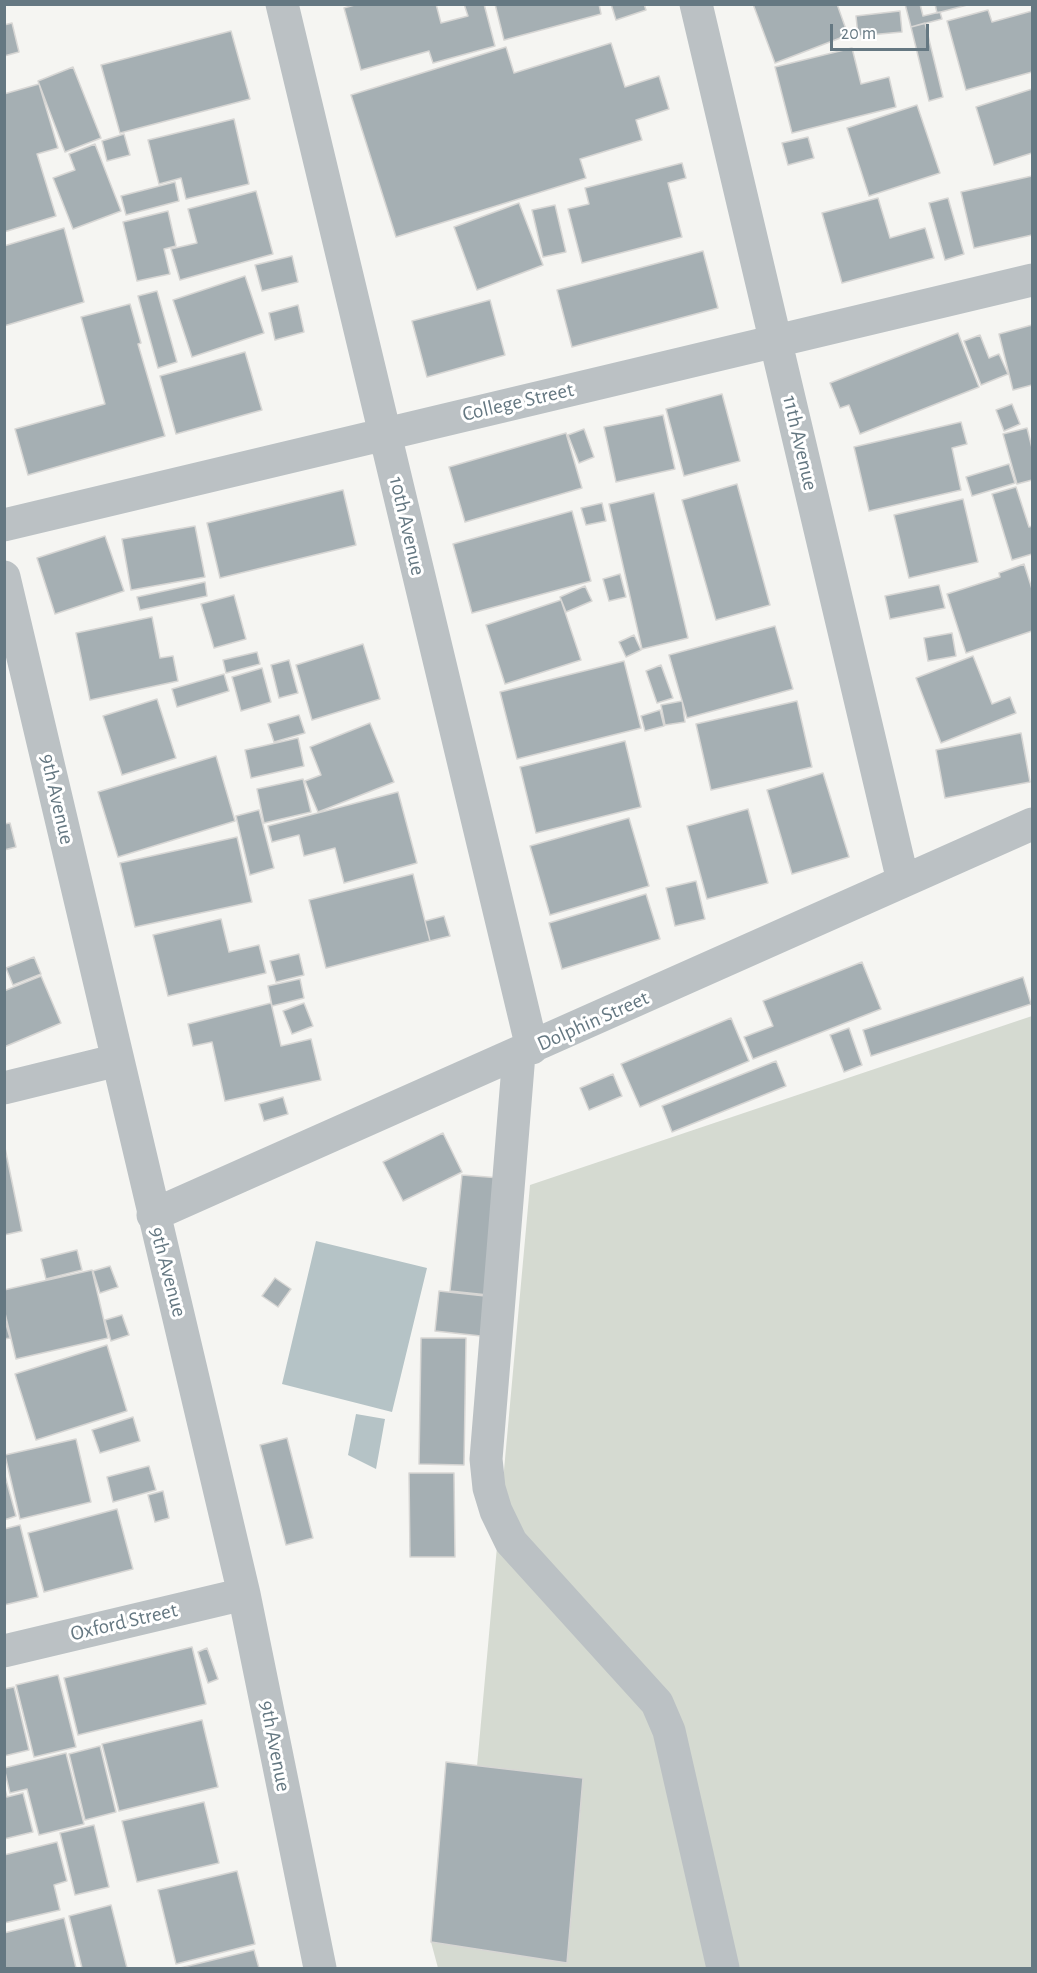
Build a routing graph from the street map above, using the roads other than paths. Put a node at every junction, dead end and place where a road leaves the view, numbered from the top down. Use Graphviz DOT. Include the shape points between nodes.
graph roads {
  1 [pos="282,4"];
  2 [pos="696,4"];
  3 [pos="1032,280"];
  4 [pos="776,341"];
  5 [pos="385,434"];
  6 [pos="4,525"];
  7 [pos="4,577"];
  8 [pos="1032,824"];
  9 [pos="903,881"];
  10 [pos="526,1051"];
  11 [pos="118,1060"];
  12 [pos="4,1088"];
  13 [pos="153,1215"];
  14 [pos="244,1594"];
  15 [pos="4,1651"];
  16 [pos="320,1968"];
  17 [pos="723,1968"];
  1 -- 5 [label="street, 10th Avenue"];
  2 -- 4 [label="street, 11th Avenue"];
  3 -- 4 [label="street, College Street"];
  4 -- 5 [label="street, College Street"];
  4 -- 9 [label="street, 11th Avenue"];
  5 -- 6 [label="street, College Street"];
  5 -- 10 [label="street, 10th Avenue"];
  7 -- 11 [label="street, 9th Avenue"];
  8 -- 9 [label="street, Dolphin Street"];
  9 -- 10 [label="street, Dolphin Street"];
  10 -- 13 [label="street, Dolphin Street"];
  10 -- 17 [label="street, 10th Avenue" via="486,1459 489,1488 511,1542 657,1703 669,1731"];
  11 -- 12 [label="street"];
  11 -- 13 [label="street, 9th Avenue"];
  13 -- 14 [label="street, 9th Avenue"];
  14 -- 15 [label="street, Oxford Street"];
  14 -- 16 [label="street, 9th Avenue"];
}
